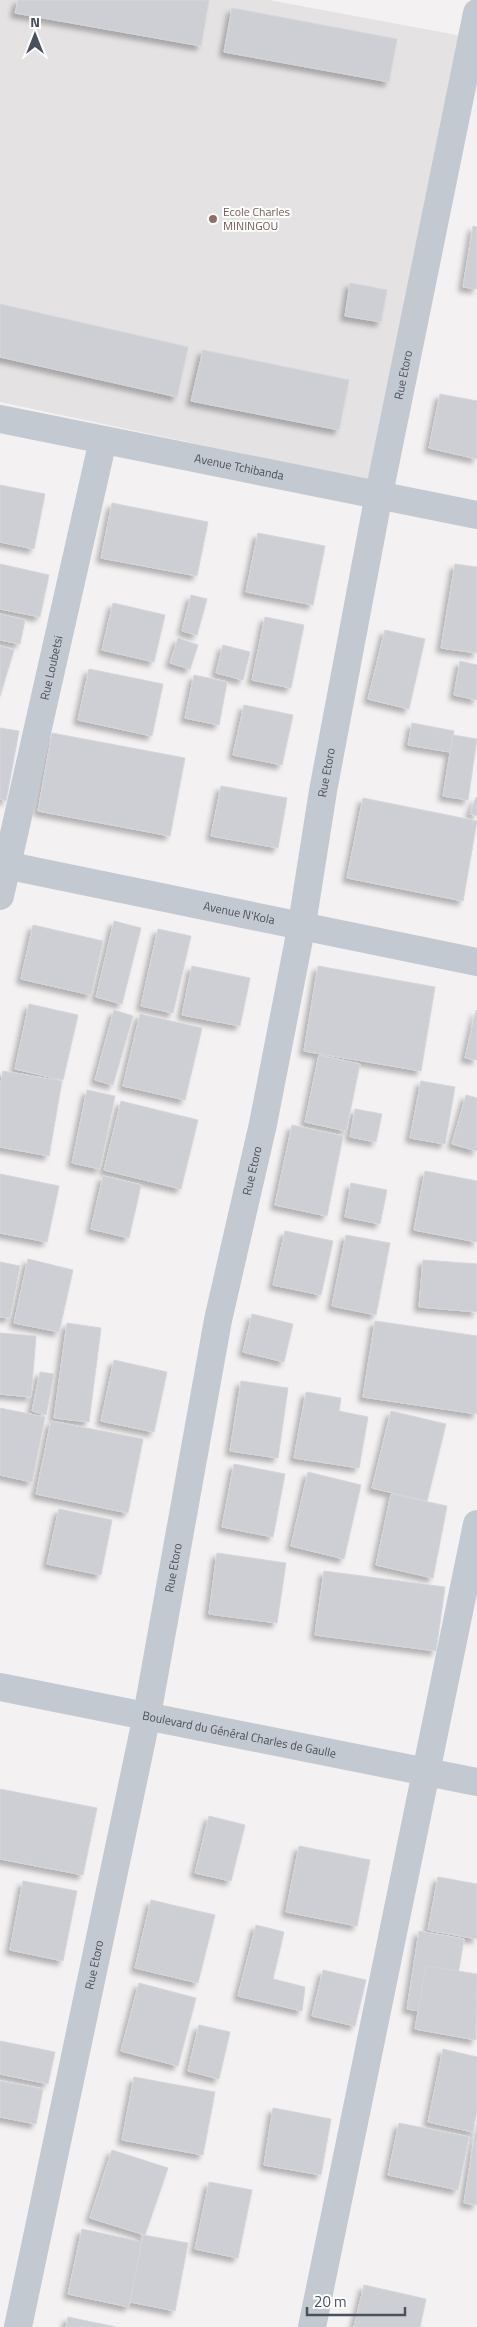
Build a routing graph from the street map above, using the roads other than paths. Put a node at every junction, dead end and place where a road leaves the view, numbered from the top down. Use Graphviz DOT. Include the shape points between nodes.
graph roads {
  1 [pos="477,12"];
  2 [pos="0,418"];
  3 [pos="103,440"];
  4 [pos="378,494"];
  5 [pos="477,515"];
  6 [pos="3,864"];
  7 [pos="0,896"];
  8 [pos="302,924"];
  9 [pos="477,962"];
  10 [pos="477,1524"];
  11 [pos="0,1687"];
  12 [pos="146,1715"];
  13 [pos="426,1771"];
  14 [pos="477,1782"];
  15 [pos="18,2327"];
  16 [pos="312,2327"];
  1 -- 4 [label="street, Rue Etoro"];
  2 -- 3 [label="street, Avenue Tchibanda"];
  3 -- 4 [label="street, Avenue Tchibanda"];
  3 -- 6 [label="street, Rue Loubetsi"];
  4 -- 5 [label="street, Avenue Tchibanda"];
  4 -- 8 [label="street, Rue Etoro"];
  6 -- 7 [label="street, Rue Loubetsi"];
  6 -- 8 [label="street, Avenue N'Kola"];
  8 -- 9 [label="street, Avenue N'Kola"];
  8 -- 12 [label="street, Rue Etoro" via="218,1320"];
  10 -- 13 [label="street"];
  11 -- 12 [label="street, Boulevard du Général Charles de Gaulle"];
  12 -- 13 [label="street, Boulevard du Général Charles de Gaulle"];
  12 -- 15 [label="street, Rue Etoro"];
  13 -- 14 [label="street, Boulevard du Général Charles de Gaulle"];
  13 -- 16 [label="street"];
}
